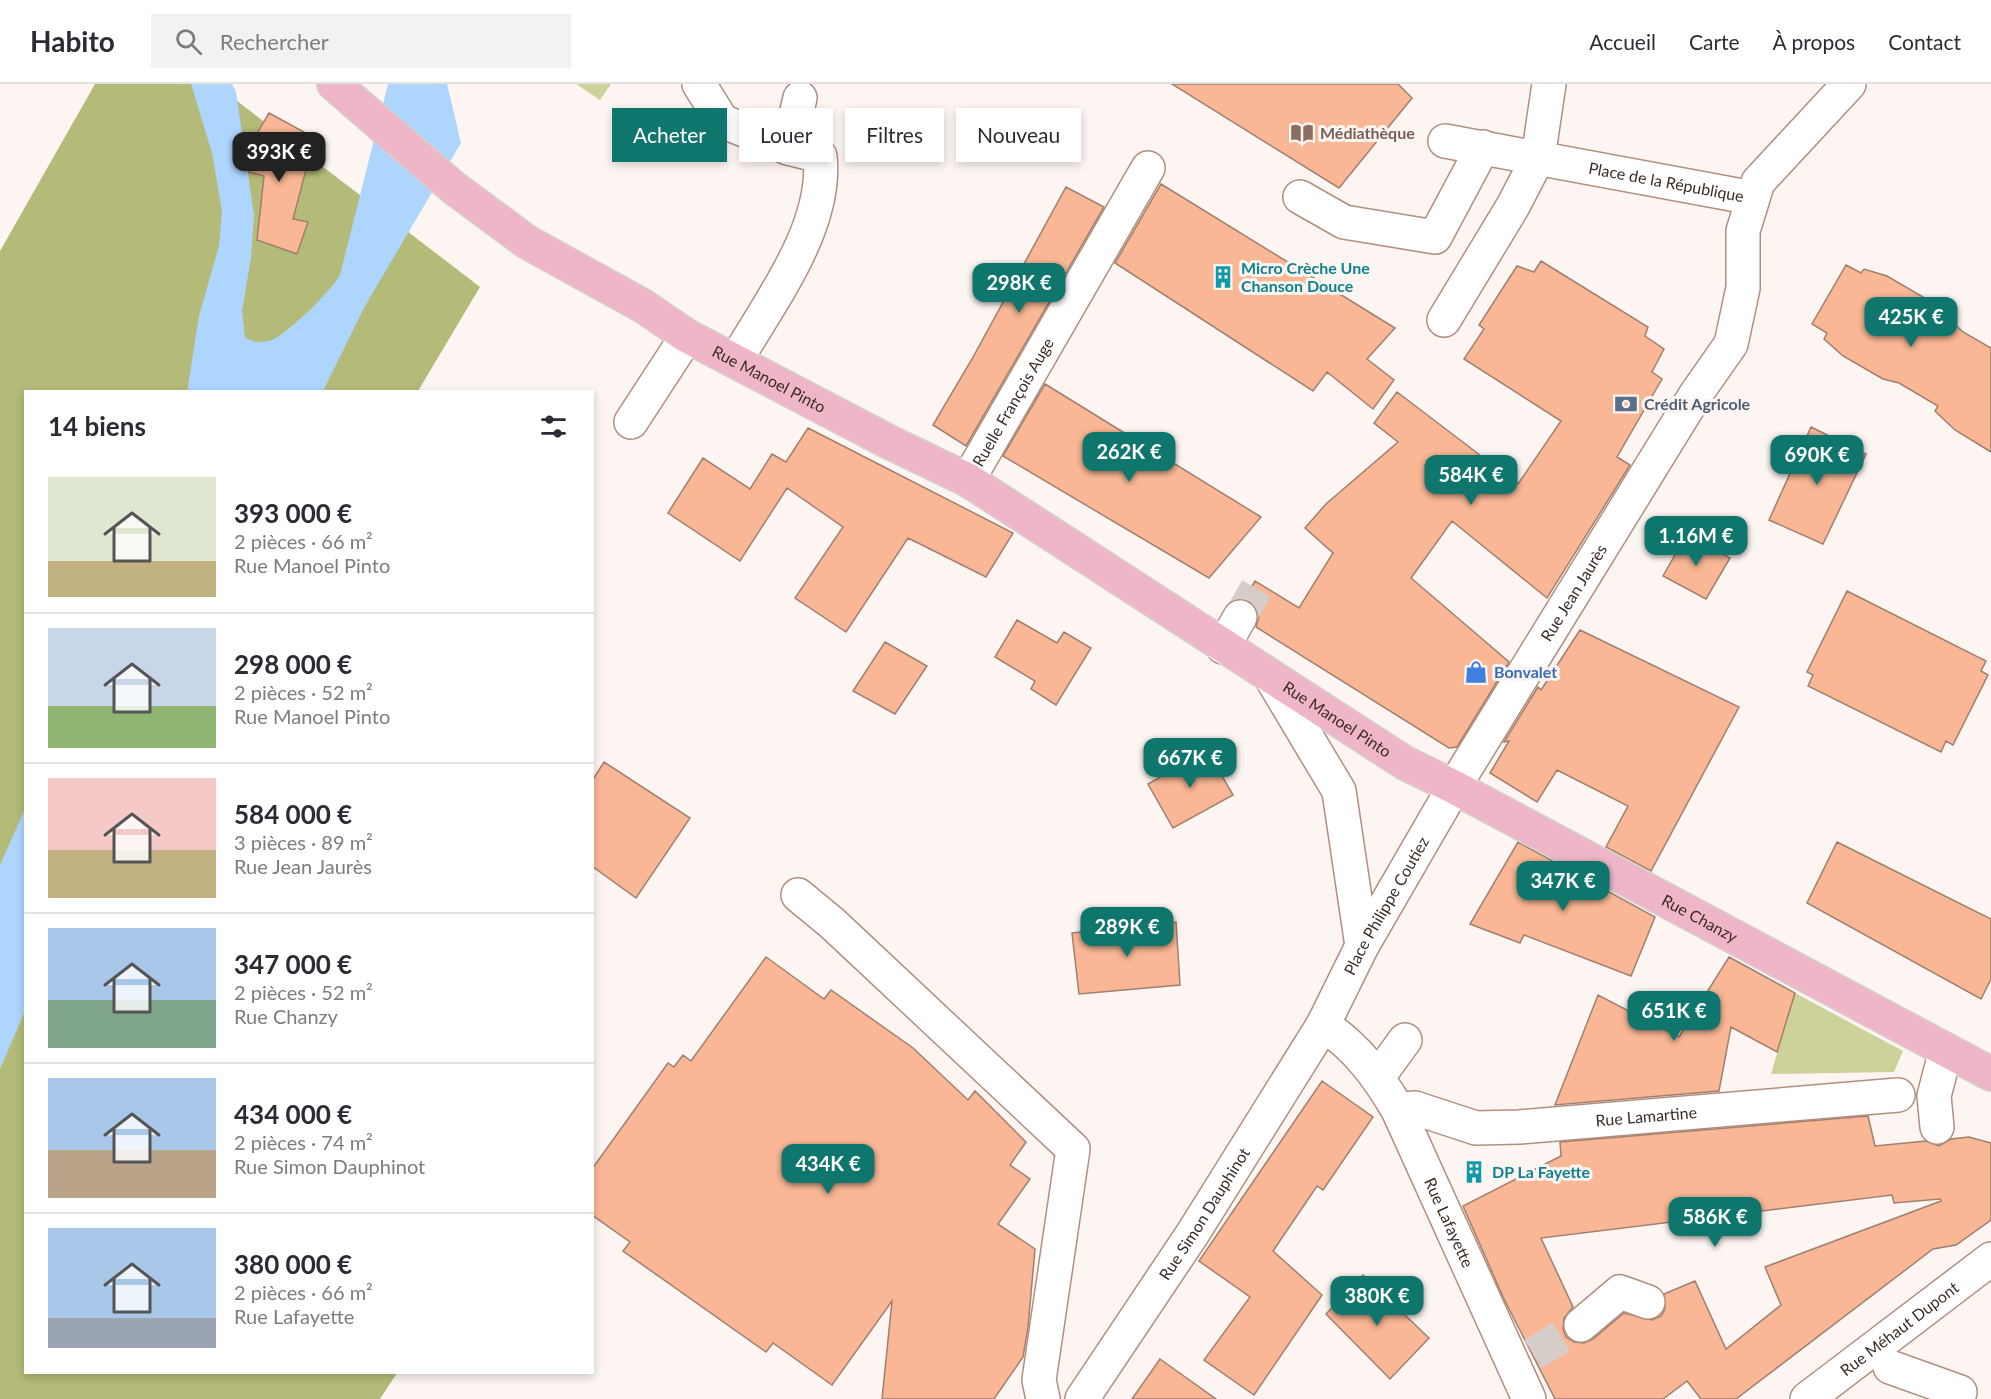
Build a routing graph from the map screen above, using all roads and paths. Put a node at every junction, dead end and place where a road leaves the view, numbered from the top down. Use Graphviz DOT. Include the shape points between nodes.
graph roads {
  1 [pos="334,84"];
  2 [pos="699,84"];
  3 [pos="1549,84"];
  4 [pos="1850,84"];
  5 [pos="800,98"];
  6 [pos="798,108"];
  7 [pos="739,128"];
  8 [pos="1445,141"];
  9 [pos="1483,147"];
  10 [pos="1538,158"];
  11 [pos="821,162"];
  12 [pos="1148,168"];
  13 [pos="1300,197"];
  14 [pos="1753,198"];
  15 [pos="1444,320"];
  16 [pos="687,336"];
  17 [pos="736,360"];
  18 [pos="631,422"];
  19 [pos="968,480"];
  20 [pos="1240,617"];
  21 [pos="1223,647"];
  22 [pos="1272,679"];
  23 [pos="1454,787"];
  24 [pos="798,895"];
  25 [pos="1362,946"];
  26 [pos="1323,1025"];
  27 [pos="1405,1040"];
  28 [pos="1946,1050"];
  29 [pos="1991,1074"];
  30 [pos="1378,1077"];
  31 [pos="1898,1095"];
  32 [pos="1398,1110"];
  33 [pos="1937,1127"];
  34 [pos="1991,1259"];
  35 [pos="1648,1302"];
  36 [pos="1581,1325"];
  37 [pos="1883,1358"];
  38 [pos="1526,1375"];
  39 [pos="1960,1392"];
  40 [pos="1909,1396"];
  41 [pos="1043,1399"];
  42 [pos="1082,1399"];
  43 [pos="1807,1399"];
  1 -- 16 [label="main road, Rue Manoel Pinto" via="454,188 527,242 644,306"];
  2 -- 7 [label="street" via="722,121"];
  3 -- 10 [label="street"];
  4 -- 14 [label="street, Place de la République" via="1758,182"];
  5 -- 6 [label="street"];
  8 -- 9 [label="street, Place de la République"];
  9 -- 10 [label="street, Place de la République"];
  9 -- 13 [label="street" via="1435,237 1344,222"];
  10 -- 14 [label="street, Place de la République"];
  10 -- 15 [label="street"];
  11 -- 17 [label="street" via="822,176 806,239"];
  12 -- 19 [label="street, Ruelle François Auge"];
  14 -- 23 [label="street, Rue Jean Jaurès" via="1743,231 1743,288 1731,344 1696,394"];
  16 -- 17 [label="main road, Rue Manoel Pinto"];
  16 -- 18 [label="street"];
  17 -- 19 [label="main road, Rue Manoel Pinto"];
  19 -- 21 [label="main road, Rue Manoel Pinto"];
  20 -- 21 [label="street"];
  21 -- 22 [label="main road, Rue Manoel Pinto"];
  22 -- 23 [label="main road, Rue Manoel Pinto" via="1405,763"];
  22 -- 25 [label="street" via="1339,791"];
  23 -- 25 [label="street, Place Philippe Coutiez"];
  23 -- 28 [label="main road, Rue Chanzy"];
  24 -- 41 [label="street" via="832,922 1073,1149 1039,1380"];
  25 -- 26 [label="street, Place Philippe Coutiez"];
  26 -- 30 [label="street, Rue Lafayette" via="1346,1040"];
  26 -- 42 [label="street, Rue Simon Dauphinot" via="1193,1233"];
  27 -- 30 [label="street"];
  28 -- 29 [label="main road, Rue Chanzy"];
  28 -- 33 [label="street" via="1934,1096"];
  30 -- 32 [label="street, Rue Lafayette"];
  31 -- 32 [label="street, Rue Lamartine" via="1519,1127 1476,1128 1415,1108"];
  32 -- 38 [label="street, Rue Lafayette"];
  34 -- 37 [label="street, Rue Méhaut Dupont"];
  35 -- 36 [label="street" via="1620,1292"];
  37 -- 39 [label="street"];
  37 -- 40 [label="street"];
  37 -- 43 [label="street, Rue Méhaut Dupont"];
}
